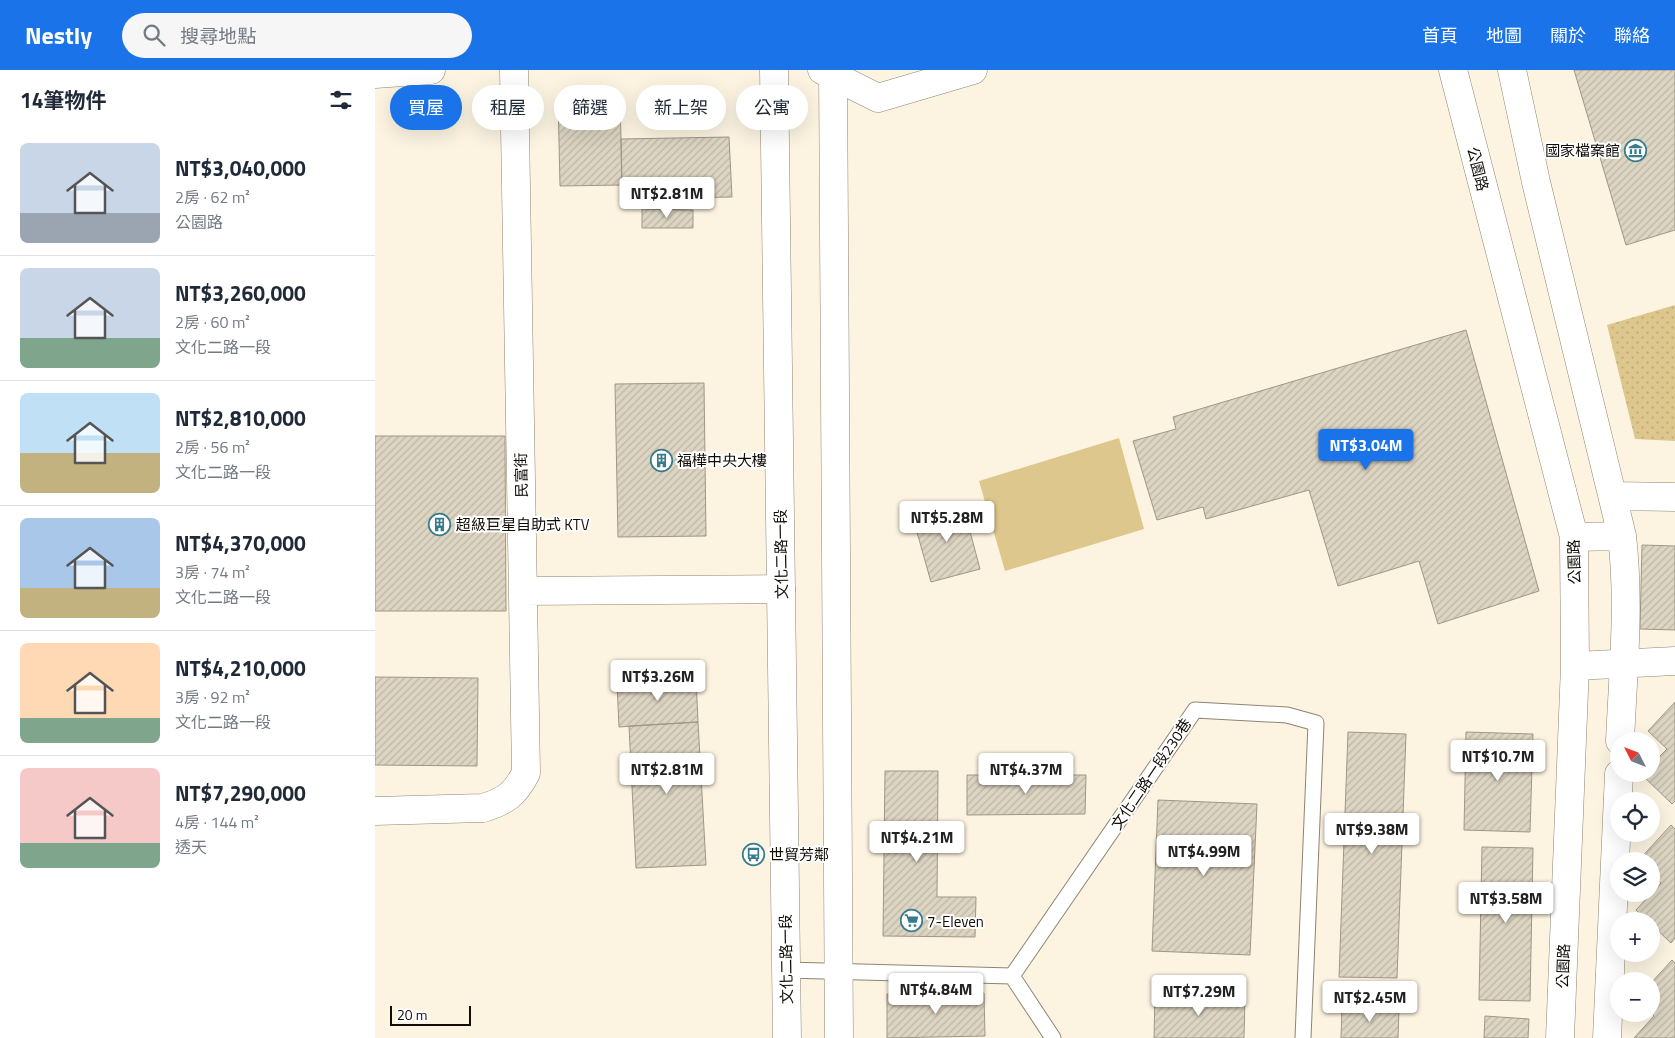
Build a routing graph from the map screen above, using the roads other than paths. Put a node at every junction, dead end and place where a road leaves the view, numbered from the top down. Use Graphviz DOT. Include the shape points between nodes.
graph roads {
  1 [pos="431,70"];
  2 [pos="514,70"];
  3 [pos="775,70"];
  4 [pos="973,70"];
  5 [pos="1453,70"];
  6 [pos="1512,70"];
  7 [pos="835,71"];
  8 [pos="375,74"];
  9 [pos="1613,496"];
  10 [pos="1675,497"];
  11 [pos="1622,536"];
  12 [pos="1575,537"];
  13 [pos="781,589"];
  14 [pos="523,591"];
  15 [pos="1675,661"];
  16 [pos="1625,663"];
  17 [pos="1575,666"];
  18 [pos="1621,732"];
  19 [pos="1619,782"];
  20 [pos="375,811"];
  21 [pos="786,970"];
  22 [pos="839,970"];
  23 [pos="1012,976"];
  24 [pos="787,1038"];
  25 [pos="839,1038"];
  26 [pos="1053,1038"];
  27 [pos="1303,1038"];
  28 [pos="1560,1038"];
  29 [pos="1607,1038"];
  1 -- 8 [label="street"];
  2 -- 14 [label="street, 民富街"];
  3 -- 13 [label="street, 文化二路一段"];
  4 -- 7 [label="street" via="878,98"];
  5 -- 12 [label="street, 公園路"];
  6 -- 9 [label="street"];
  7 -- 22 [label="street"];
  9 -- 10 [label="street"];
  9 -- 11 [label="street"];
  11 -- 12 [label="street"];
  11 -- 16 [label="street"];
  12 -- 17 [label="street, 公園路"];
  13 -- 14 [label="street"];
  13 -- 21 [label="street, 文化二路一段"];
  14 -- 20 [label="street, 民富街" via="526,773 517,790 498,803 483,808"];
  15 -- 16 [label="street"];
  16 -- 17 [label="street"];
  16 -- 18 [label="street"];
  17 -- 28 [label="street, 公園路"];
  19 -- 29 [label="street"];
  21 -- 22 [label="lane"];
  21 -- 24 [label="street, 文化二路一段"];
  22 -- 23 [label="lane"];
  22 -- 25 [label="street"];
  23 -- 26 [label="lane"];
  23 -- 27 [label="lane, 文化二路一段230巷" via="1195,710 1287,715 1316,723"];
}
